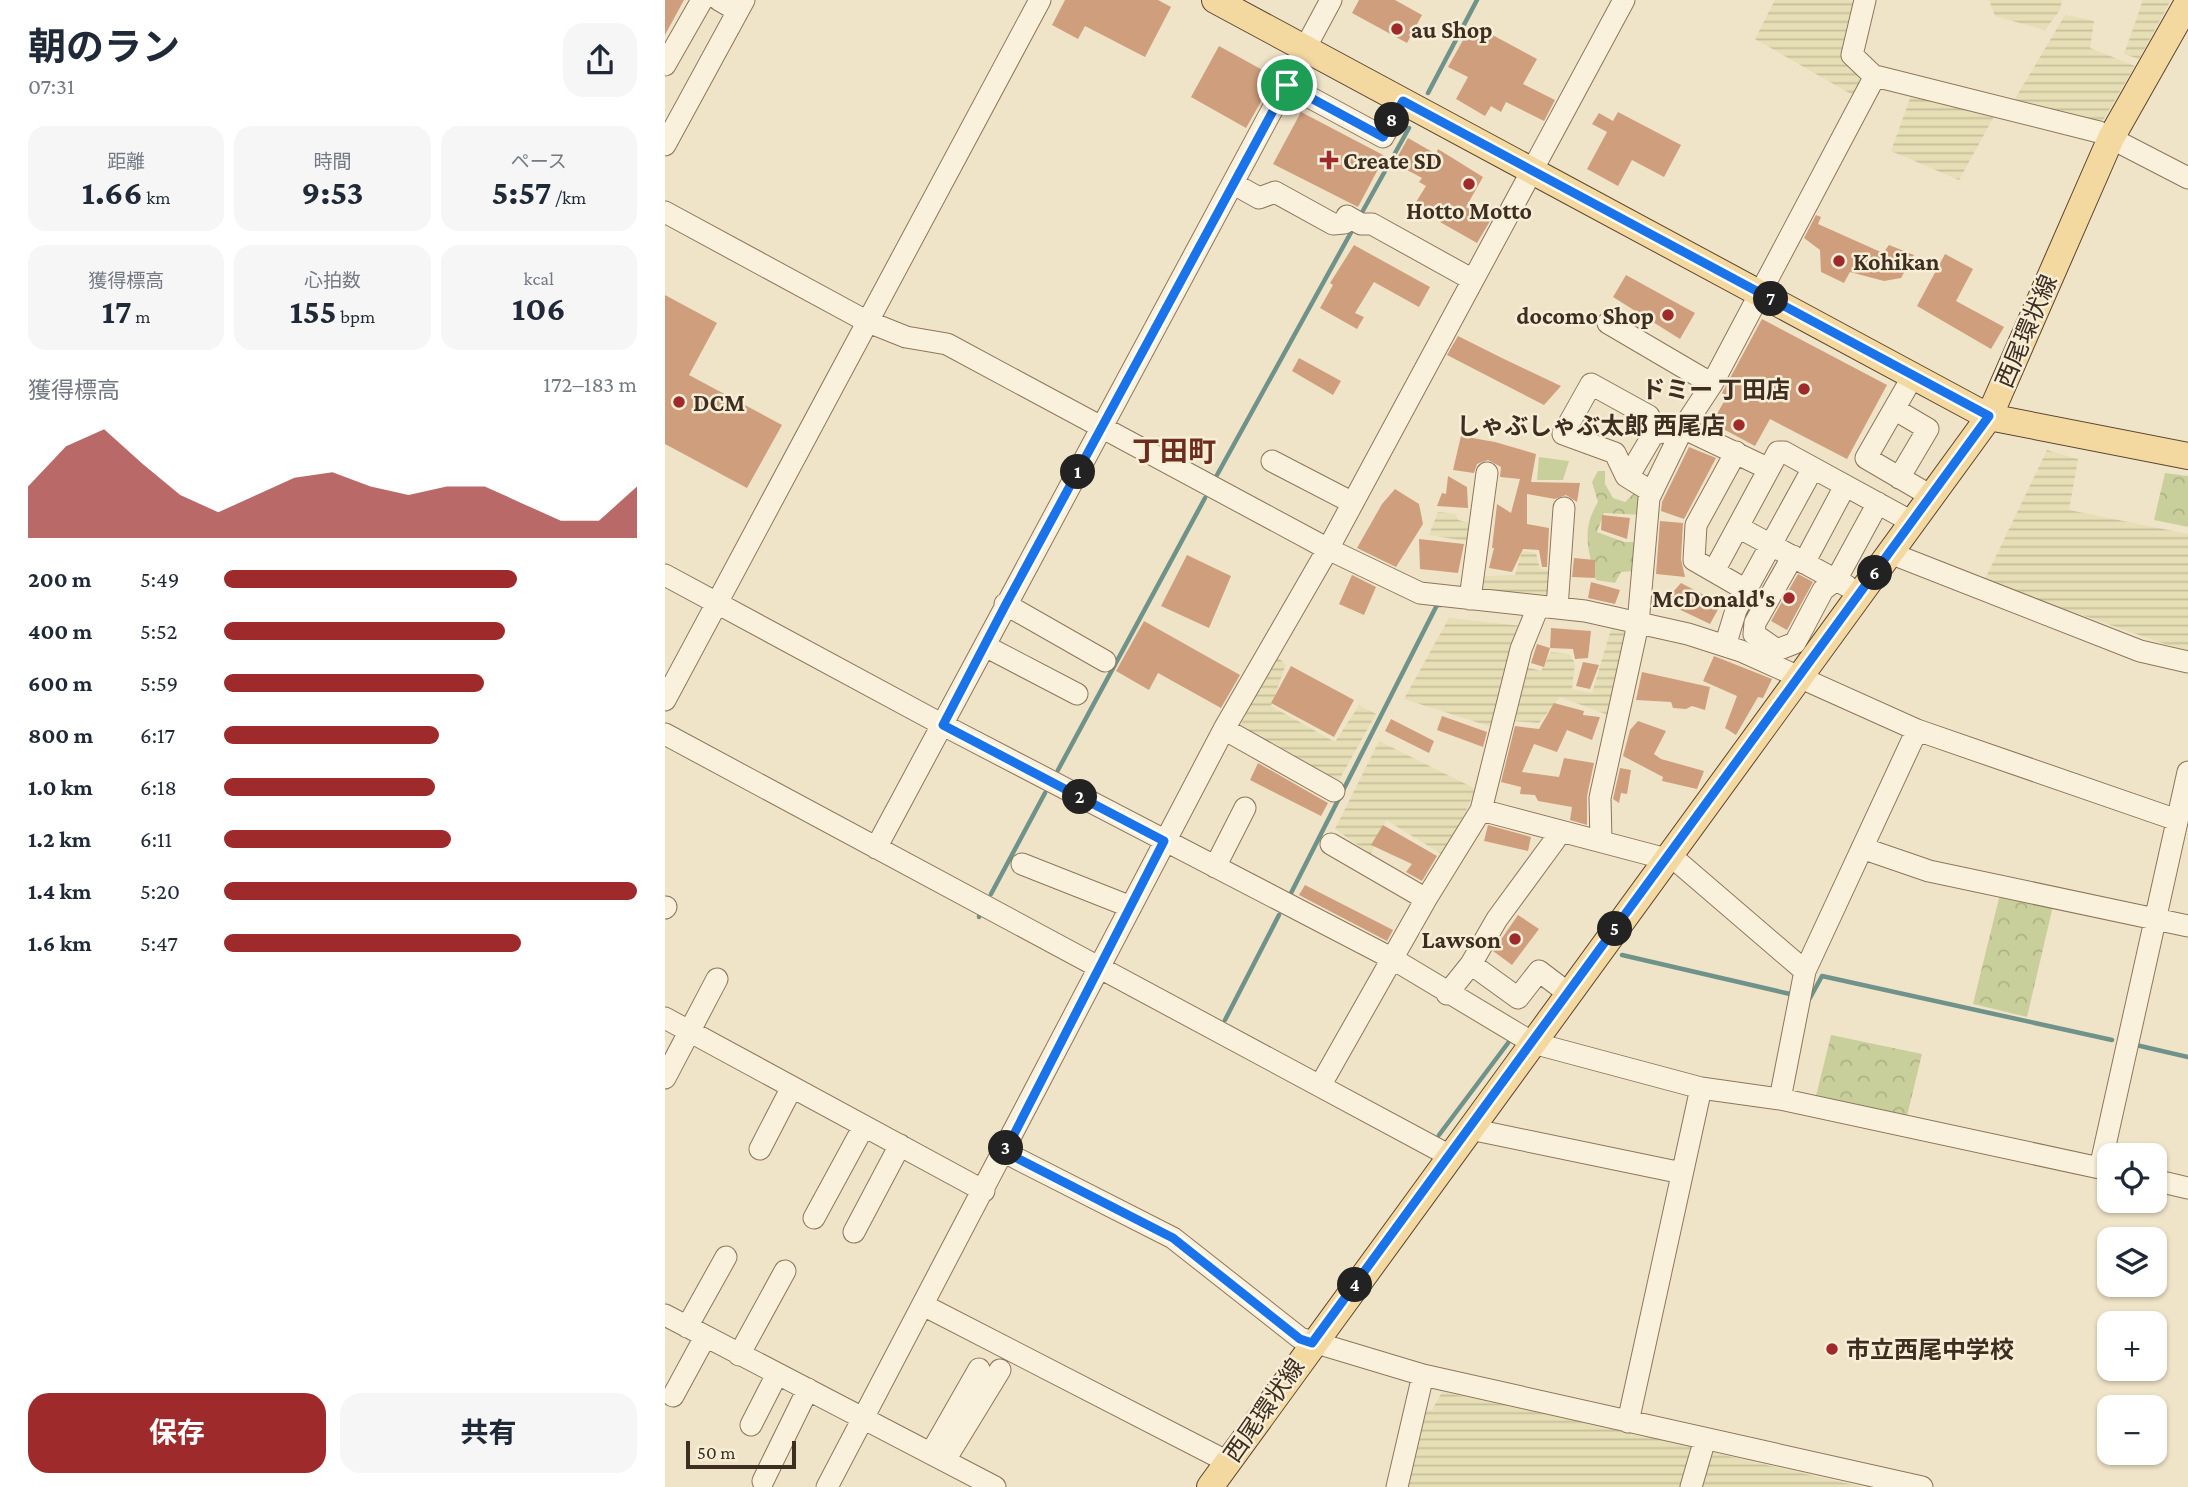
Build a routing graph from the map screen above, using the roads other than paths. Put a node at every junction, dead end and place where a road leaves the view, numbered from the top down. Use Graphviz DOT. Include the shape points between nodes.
graph roads {
  1 [pos="1040,0"];
  2 [pos="1216,0"];
  3 [pos="1331,0"];
  4 [pos="1624,0"];
  5 [pos="1865,0"];
  6 [pos="2188,2"];
  7 [pos="720,4"];
  8 [pos="1305,49"];
  9 [pos="665,65"];
  10 [pos="1875,77"];
  11 [pos="1287,85"];
  12 [pos="1403,101"];
  13 [pos="665,119"];
  14 [pos="2111,138"];
  15 [pos="665,145"];
  16 [pos="1532,170"];
  17 [pos="2188,178"];
  18 [pos="1234,184"];
  19 [pos="665,212"];
  20 [pos="1473,280"];
  21 [pos="1760,293"];
  22 [pos="866,321"];
  23 [pos="1608,323"];
  24 [pos="1913,376"];
  25 [pos="1711,384"];
  26 [pos="1894,408"];
  27 [pos="1989,416"];
  28 [pos="1102,428"];
  29 [pos="1683,428"];
  30 [pos="1654,433"];
  31 [pos="1736,452"];
  32 [pos="2188,456"];
  33 [pos="1272,461"];
  34 [pos="1812,468"];
  35 [pos="1769,469"];
  36 [pos="1487,473"];
  37 [pos="1628,477"];
  38 [pos="1899,478"];
  39 [pos="1845,486"];
  40 [pos="1652,492"];
  41 [pos="1931,496"];
  42 [pos="1353,503"];
  43 [pos="1878,503"];
  44 [pos="1564,508"];
  45 [pos="1913,522"];
  46 [pos="1738,527"];
  47 [pos="1771,545"];
  48 [pos="1328,549"];
  49 [pos="1890,553"];
  50 [pos="1798,559"];
  51 [pos="1714,571"];
  52 [pos="665,575"];
  53 [pos="1836,580"];
  54 [pos="1747,590"];
  55 [pos="1860,593"];
  56 [pos="1470,599"];
  57 [pos="717,603"];
  58 [pos="1006,604"];
  59 [pos="1547,607"];
  60 [pos="1638,616"];
  61 [pos="985,646"];
  62 [pos="1725,646"];
  63 [pos="1105,661"];
  64 [pos="2188,662"];
  65 [pos="1799,677"];
  66 [pos="1077,694"];
  67 [pos="665,700"];
  68 [pos="943,725"];
  69 [pos="1224,729"];
  70 [pos="1917,730"];
  71 [pos="665,734"];
  72 [pos="2187,785"];
  73 [pos="1334,791"];
  74 [pos="1245,808"];
  75 [pos="1481,810"];
  76 [pos="2178,820"];
  77 [pos="1555,839"];
  78 [pos="1164,841"];
  79 [pos="1601,841"];
  80 [pos="1331,844"];
  81 [pos="876,848"];
  82 [pos="1862,848"];
  83 [pos="1666,859"];
  84 [pos="1022,864"];
  85 [pos="1215,867"];
  86 [pos="1426,899"];
  87 [pos="1131,906"];
  88 [pos="2156,919"];
  89 [pos="2188,926"];
  90 [pos="1393,959"];
  91 [pos="1471,964"];
  92 [pos="1099,967"];
  93 [pos="1805,971"];
  94 [pos="717,979"];
  95 [pos="1568,993"];
  96 [pos="1447,994"];
  97 [pos="665,1018"];
  98 [pos="689,1032"];
  99 [pos="1533,1043"];
  100 [pos="665,1078"];
  101 [pos="1320,1086"];
  102 [pos="792,1087"];
  103 [pos="1701,1088"];
  104 [pos="1780,1099"];
  105 [pos="864,1126"];
  106 [pos="1470,1129"];
  107 [pos="2109,1143"];
  108 [pos="900,1145"];
  109 [pos="760,1149"];
  110 [pos="1005,1152"];
  111 [pos="1450,1156"];
  112 [pos="2097,1167"];
  113 [pos="1682,1173"];
  114 [pos="2167,1183"];
  115 [pos="2188,1188"];
  116 [pos="984,1191"];
  117 [pos="814,1218"];
  118 [pos="854,1232"];
  119 [pos="726,1257"];
  120 [pos="785,1270"];
  121 [pos="923,1305"];
  122 [pos="666,1318"];
  123 [pos="696,1332"];
  124 [pos="1312,1343"];
  125 [pos="739,1355"];
  126 [pos="990,1369"];
  127 [pos="777,1374"];
  128 [pos="1423,1375"];
  129 [pos="808,1389"];
  130 [pos="673,1396"];
  131 [pos="864,1417"];
  132 [pos="1628,1422"];
  133 [pos="751,1424"];
  134 [pos="1705,1439"];
  135 [pos="938,1456"];
  136 [pos="1228,1462"];
  137 [pos="763,1480"];
  138 [pos="827,1487"];
  139 [pos="995,1487"];
  140 [pos="1210,1487"];
  141 [pos="1397,1487"];
  142 [pos="1692,1487"];
  143 [pos="1922,1487"];
  1 -- 22 [label="street"];
  2 -- 8 [label="main road"];
  3 -- 8 [label="street"];
  4 -- 16 [label="street"];
  5 -- 10 [label="street" via="1852,54"];
  6 -- 14 [label="main road, 西尾環状線"];
  7 -- 9 [label="street"];
  7 -- 13 [label="street"];
  7 -- 15 [label="street"];
  8 -- 11 [label="street"];
  8 -- 12 [label="main road"];
  10 -- 14 [label="street" via="2011,108"];
  10 -- 21 [label="street"];
  11 -- 12 [label="street" via="1383,137"];
  11 -- 18 [label="street"];
  12 -- 16 [label="main road"];
  14 -- 17 [label="street"];
  14 -- 27 [label="main road, 西尾環状線"];
  16 -- 20 [label="street"];
  16 -- 21 [label="main road"];
  18 -- 20 [label="street" via="1259,198 1275,192 1333,224 1344,223 1347,216 1372,224"];
  18 -- 28 [label="street"];
  19 -- 22 [label="street"];
  20 -- 42 [label="street"];
  21 -- 24 [label="main road"];
  21 -- 25 [label="street"];
  22 -- 28 [label="street" via="906,337 947,344"];
  22 -- 57 [label="street"];
  23 -- 25 [label="street"];
  24 -- 26 [label="street"];
  24 -- 27 [label="main road"];
  25 -- 29 [label="street"];
  26 -- 38 [label="street" via="1865,458"];
  26 -- 38 [label="street" via="1929,429"];
  27 -- 32 [label="main road"];
  27 -- 41 [label="main road, 西尾環状線"];
  28 -- 48 [label="street"];
  28 -- 58 [label="street"];
  29 -- 30 [label="street"];
  29 -- 31 [label="street"];
  29 -- 40 [label="street"];
  30 -- 37 [label="street"];
  30 -- 37 [label="street" via="1649,416 1591,384 1563,434 1615,453"];
  31 -- 35 [label="street"];
  31 -- 51 [label="street" via="1696,525 1694,560"];
  33 -- 42 [label="street"];
  34 -- 35 [label="street" via="1779,452"];
  34 -- 39 [label="street"];
  34 -- 47 [label="street"];
  35 -- 46 [label="street"];
  36 -- 56 [label="street"];
  37 -- 40 [label="street"];
  38 -- 41 [label="street"];
  39 -- 43 [label="street"];
  39 -- 50 [label="street"];
  40 -- 60 [label="street"];
  41 -- 45 [label="main road, 西尾環状線"];
  42 -- 48 [label="street"];
  43 -- 45 [label="street"];
  43 -- 53 [label="street"];
  44 -- 59 [label="street"];
  45 -- 49 [label="main road, 西尾環状線"];
  46 -- 47 [label="street"];
  46 -- 51 [label="street"];
  47 -- 50 [label="street"];
  47 -- 54 [label="street"];
  48 -- 56 [label="street" via="1420,593"];
  48 -- 69 [label="street"];
  49 -- 55 [label="main road, 西尾環状線"];
  49 -- 64 [label="street" via="2140,650"];
  50 -- 53 [label="street"];
  50 -- 53 [label="street" via="1755,623 1754,634 1777,650 1795,643 1823,590"];
  51 -- 54 [label="street"];
  52 -- 57 [label="street"];
  53 -- 55 [label="street"];
  54 -- 62 [label="street"];
  55 -- 65 [label="main road, 西尾環状線"];
  56 -- 59 [label="street"];
  57 -- 67 [label="street"];
  57 -- 68 [label="street"];
  58 -- 61 [label="street"];
  58 -- 63 [label="street"];
  59 -- 60 [label="street"];
  59 -- 75 [label="street" via="1521,649"];
  60 -- 62 [label="street"];
  60 -- 79 [label="street" via="1600,798"];
  61 -- 66 [label="street"];
  61 -- 68 [label="street"];
  62 -- 65 [label="street"];
  65 -- 70 [label="street"];
  65 -- 83 [label="main road, 西尾環状線"];
  68 -- 78 [label="street"];
  68 -- 81 [label="street"];
  69 -- 73 [label="street"];
  69 -- 78 [label="street"];
  70 -- 76 [label="street"];
  70 -- 82 [label="street"];
  71 -- 81 [label="street"];
  72 -- 76 [label="street"];
  74 -- 85 [label="street"];
  75 -- 79 [label="street"];
  75 -- 86 [label="street"];
  76 -- 88 [label="street"];
  77 -- 91 [label="street" via="1497,919"];
  78 -- 85 [label="street"];
  78 -- 87 [label="street"];
  79 -- 83 [label="street"];
  80 -- 86 [label="street"];
  81 -- 92 [label="street"];
  82 -- 88 [label="street" via="1929,871"];
  82 -- 93 [label="street"];
  83 -- 93 [label="street" via="1678,862 1730,903"];
  83 -- 95 [label="main road, 西尾環状線"];
  84 -- 87 [label="street"];
  85 -- 90 [label="street"];
  86 -- 90 [label="street"];
  87 -- 92 [label="street"];
  88 -- 89 [label="street"];
  88 -- 107 [label="street"];
  90 -- 96 [label="street"];
  90 -- 101 [label="street"];
  91 -- 95 [label="street" via="1518,998 1539,971"];
  91 -- 96 [label="street"];
  92 -- 101 [label="street"];
  92 -- 110 [label="street"];
  93 -- 104 [label="street"];
  94 -- 98 [label="street"];
  95 -- 99 [label="main road, 西尾環状線"];
  96 -- 99 [label="street"];
  97 -- 98 [label="street"];
  98 -- 100 [label="street"];
  98 -- 102 [label="street"];
  99 -- 103 [label="street"];
  99 -- 106 [label="main road, 西尾環状線"];
  101 -- 111 [label="street"];
  102 -- 105 [label="street"];
  102 -- 109 [label="street"];
  103 -- 104 [label="street"];
  103 -- 113 [label="street"];
  104 -- 112 [label="street"];
  105 -- 108 [label="street"];
  105 -- 117 [label="street"];
  106 -- 111 [label="main road, 西尾環状線"];
  106 -- 113 [label="street"];
  108 -- 116 [label="street"];
  108 -- 118 [label="street"];
  110 -- 116 [label="street"];
  110 -- 124 [label="street" via="1173,1238 1300,1339"];
  111 -- 124 [label="main road, 西尾環状線"];
  113 -- 132 [label="street"];
  114 -- 115 [label="street"];
  116 -- 121 [label="street"];
  119 -- 123 [label="street"];
  120 -- 125 [label="street"];
  121 -- 131 [label="street"];
  121 -- 136 [label="street"];
  122 -- 123 [label="street"];
  123 -- 125 [label="street"];
  123 -- 130 [label="street"];
  124 -- 128 [label="street"];
  124 -- 136 [label="main road, 西尾環状線"];
  125 -- 127 [label="street"];
  126 -- 135 [label="street"];
  127 -- 129 [label="street"];
  127 -- 133 [label="street"];
  128 -- 132 [label="street"];
  128 -- 141 [label="street"];
  129 -- 131 [label="street"];
  129 -- 137 [label="street"];
  131 -- 135 [label="street"];
  131 -- 138 [label="street"];
  132 -- 134 [label="street"];
  134 -- 142 [label="street"];
  134 -- 143 [label="street"];
  135 -- 139 [label="street"];
  136 -- 140 [label="main road, 西尾環状線"];
}
